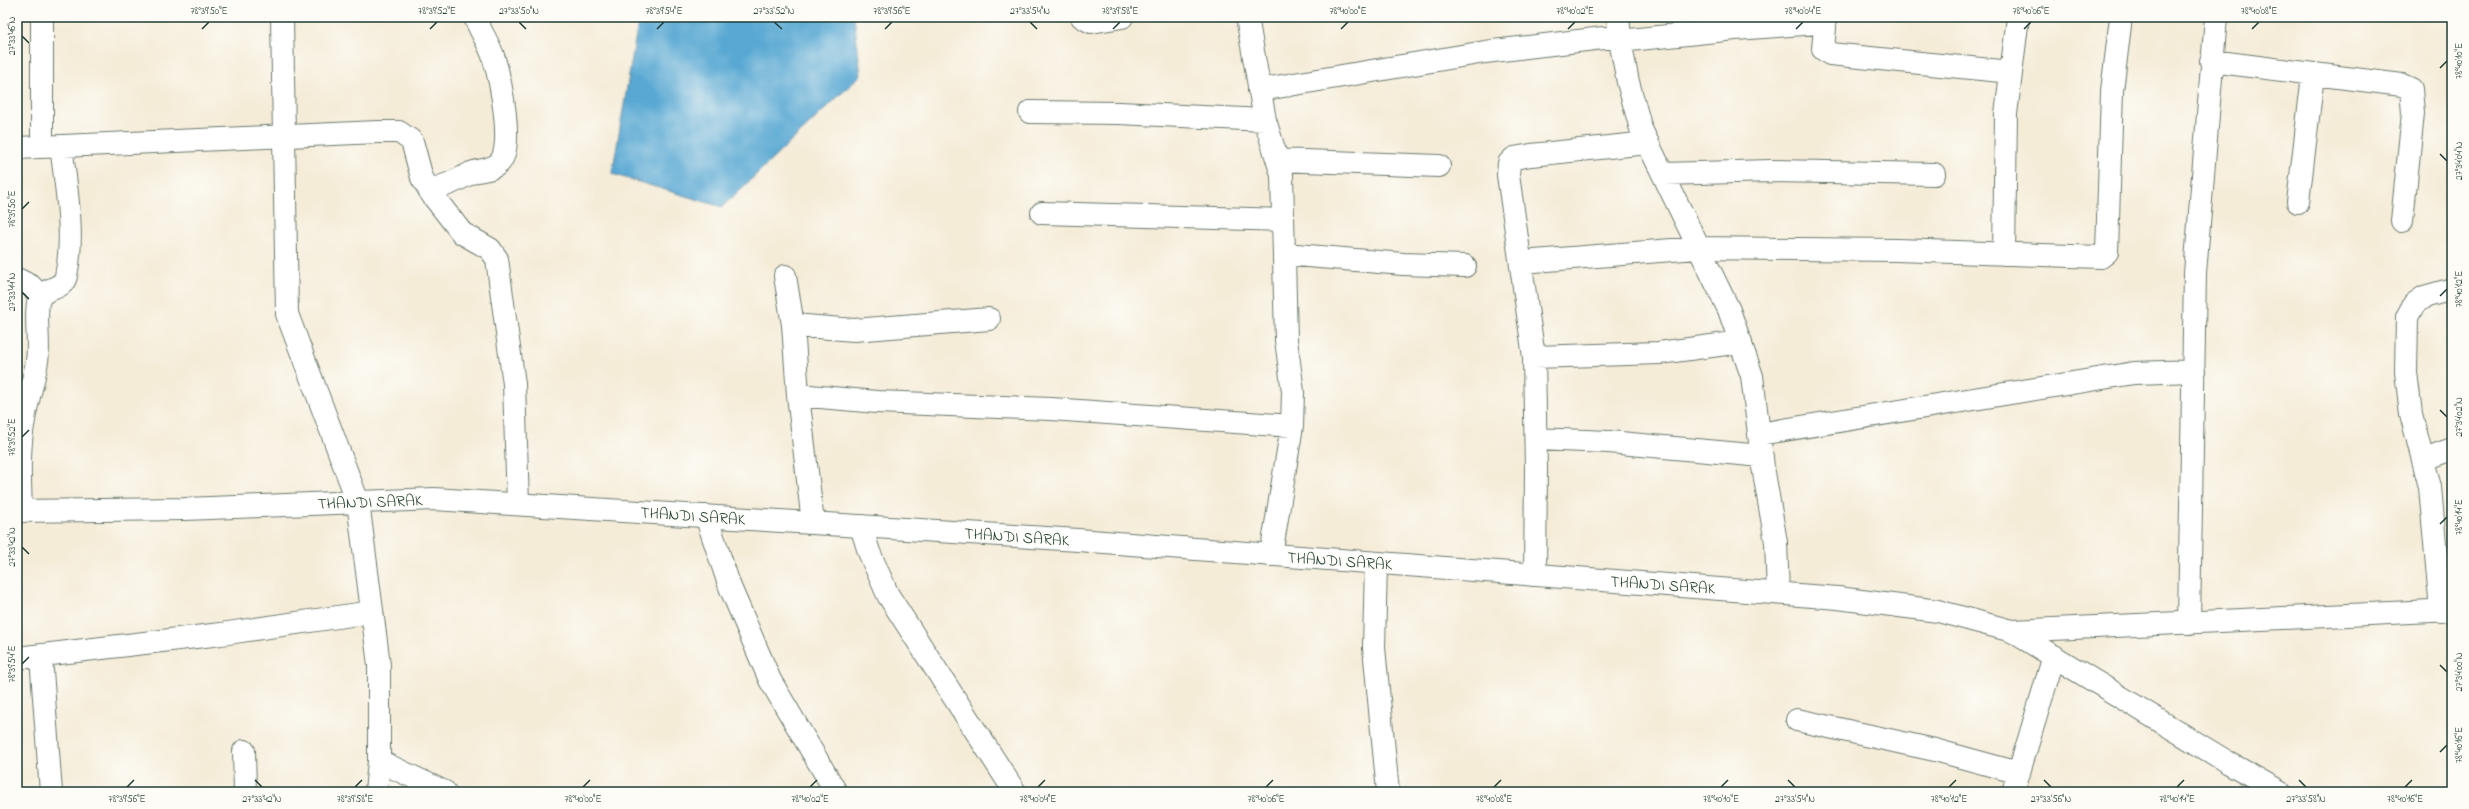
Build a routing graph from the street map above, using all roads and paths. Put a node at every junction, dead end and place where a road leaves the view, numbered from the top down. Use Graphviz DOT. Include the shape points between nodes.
graph roads {
  1 [pos="42,17"];
  2 [pos="282,17"];
  3 [pos="475,17"];
  4 [pos="1082,17"];
  5 [pos="1122,17"];
  6 [pos="1247,17"];
  7 [pos="2018,17"];
  8 [pos="2121,17"];
  9 [pos="2216,17"];
  10 [pos="1823,21"];
  11 [pos="1734,23"];
  12 [pos="1619,31"];
  13 [pos="2211,61"];
  14 [pos="2011,72"];
  15 [pos="2313,75"];
  16 [pos="1259,90"];
  17 [pos="1030,112"];
  18 [pos="1265,120"];
  19 [pos="284,135"];
  20 [pos="1648,143"];
  21 [pos="52,147"];
  22 [pos="17,148"];
  23 [pos="1278,160"];
  24 [pos="1440,166"];
  25 [pos="1663,174"];
  26 [pos="1934,174"];
  27 [pos="429,190"];
  28 [pos="2298,202"];
  29 [pos="1042,213"];
  30 [pos="1282,220"];
  31 [pos="2402,221"];
  32 [pos="1697,248"];
  33 [pos="1284,254"];
  34 [pos="2004,254"];
  35 [pos="1522,262"];
  36 [pos="1465,266"];
  37 [pos="785,276"];
  38 [pos="17,280"];
  39 [pos="2452,289"];
  40 [pos="40,296"];
  41 [pos="989,318"];
  42 [pos="794,325"];
  43 [pos="1741,342"];
  44 [pos="1534,357"];
  45 [pos="2194,372"];
  46 [pos="798,395"];
  47 [pos="1292,426"];
  48 [pos="1759,434"];
  49 [pos="1536,439"];
  50 [pos="2452,449"];
  51 [pos="1762,456"];
  52 [pos="2424,459"];
  53 [pos="358,502"];
  54 [pos="518,504"];
  55 [pos="19,511"];
  56 [pos="706,516"];
  57 [pos="813,523"];
  58 [pos="861,526"];
  59 [pos="1271,555"];
  60 [pos="1376,563"];
  61 [pos="1534,575"];
  62 [pos="1778,593"];
  63 [pos="2447,611"];
  64 [pos="372,612"];
  65 [pos="2189,623"];
  66 [pos="2012,630"];
  67 [pos="2054,656"];
  68 [pos="41,657"];
  69 [pos="17,658"];
  70 [pos="1797,720"];
  71 [pos="244,751"];
  72 [pos="379,761"];
  73 [pos="2016,782"];
  74 [pos="51,792"];
  75 [pos="245,792"];
  76 [pos="376,792"];
  77 [pos="445,792"];
  78 [pos="836,792"];
  79 [pos="1015,792"];
  80 [pos="1388,792"];
  81 [pos="2281,792"];
  1 -- 21 [label="street"];
  2 -- 19 [label="street"];
  3 -- 27 [label="street" via="494,57 500,84 506,112 504,152 501,162 494,168 472,173 452,184"];
  4 -- 5 [label="street" via="1091,22"];
  6 -- 16 [label="street"];
  7 -- 14 [label="street"];
  8 -- 34 [label="street" via="2112,91 2106,255 2101,257"];
  9 -- 13 [label="street"];
  10 -- 11 [label="street"];
  10 -- 14 [label="street" via="1823,49 1830,54"];
  11 -- 12 [label="street"];
  12 -- 16 [label="street"];
  12 -- 20 [label="street" via="1628,82 1641,129"];
  13 -- 15 [label="street"];
  13 -- 45 [label="street" via="2195,273"];
  14 -- 34 [label="street" via="2006,114"];
  15 -- 28 [label="street"];
  15 -- 31 [label="street" via="2402,85 2411,89 2413,114"];
  16 -- 18 [label="street"];
  17 -- 18 [label="street" via="1119,113"];
  18 -- 23 [label="street"];
  19 -- 21 [label="street"];
  19 -- 27 [label="street" via="399,132 412,142 422,178"];
  19 -- 53 [label="street" via="287,314"];
  20 -- 25 [label="street"];
  20 -- 35 [label="street" via="1530,154 1514,158 1509,163 1508,175"];
  21 -- 22 [label="street"];
  21 -- 40 [label="street" via="67,196 69,241 66,277 63,283"];
  23 -- 24 [label="street"];
  23 -- 30 [label="street" via="1282,175"];
  25 -- 26 [label="street" via="1771,171"];
  25 -- 32 [label="street"];
  27 -- 54 [label="street" via="462,233 490,249 498,260 514,384"];
  29 -- 30 [label="street"];
  30 -- 33 [label="street"];
  32 -- 34 [label="street"];
  32 -- 35 [label="street"];
  32 -- 43 [label="street" via="1729,310"];
  33 -- 36 [label="street" via="1403,264"];
  33 -- 47 [label="street" via="1286,340 1293,392"];
  35 -- 44 [label="street"];
  37 -- 42 [label="street"];
  38 -- 40 [label="street" via="31,286"];
  39 -- 52 [label="street" via="2424,297 2414,304 2407,317 2406,372 2411,414"];
  40 -- 55 [label="street" via="37,362 24,421"];
  41 -- 42 [label="street" via="854,330"];
  42 -- 46 [label="street"];
  43 -- 44 [label="street" via="1659,354"];
  43 -- 48 [label="street" via="1752,376"];
  44 -- 49 [label="street"];
  45 -- 48 [label="street" via="2134,373"];
  45 -- 65 [label="street"];
  46 -- 47 [label="street" via="877,402 1051,409"];
  46 -- 57 [label="street"];
  47 -- 59 [label="street"];
  48 -- 51 [label="street"];
  49 -- 51 [label="street" via="1609,442"];
  49 -- 61 [label="street"];
  50 -- 52 [label="street"];
  51 -- 62 [label="street" via="1776,542"];
  52 -- 63 [label="street"];
  53 -- 54 [label="street, THANDI SARAK" via="434,499"];
  53 -- 55 [label="street, THANDI SARAK" via="185,509"];
  53 -- 64 [label="street"];
  54 -- 56 [label="street, THANDI SARAK"];
  56 -- 57 [label="street, THANDI SARAK"];
  56 -- 78 [label="street" via="730,587 770,680"];
  57 -- 58 [label="street, THANDI SARAK"];
  58 -- 59 [label="street, THANDI SARAK"];
  58 -- 79 [label="street" via="869,552 888,595"];
  59 -- 60 [label="street, THANDI SARAK"];
  60 -- 61 [label="street, THANDI SARAK"];
  60 -- 80 [label="street" via="1374,648"];
  61 -- 62 [label="street, THANDI SARAK"];
  62 -- 66 [label="street, THANDI SARAK" via="1938,611"];
  63 -- 65 [label="street"];
  64 -- 68 [label="street"];
  64 -- 72 [label="street" via="379,665"];
  65 -- 66 [label="street"];
  66 -- 67 [label="street"];
  67 -- 73 [label="street"];
  67 -- 81 [label="street"];
  68 -- 69 [label="street"];
  68 -- 74 [label="street"];
  70 -- 73 [label="street" via="1935,750"];
  71 -- 75 [label="street"];
  72 -- 76 [label="street"];
  72 -- 77 [label="street"];
}
